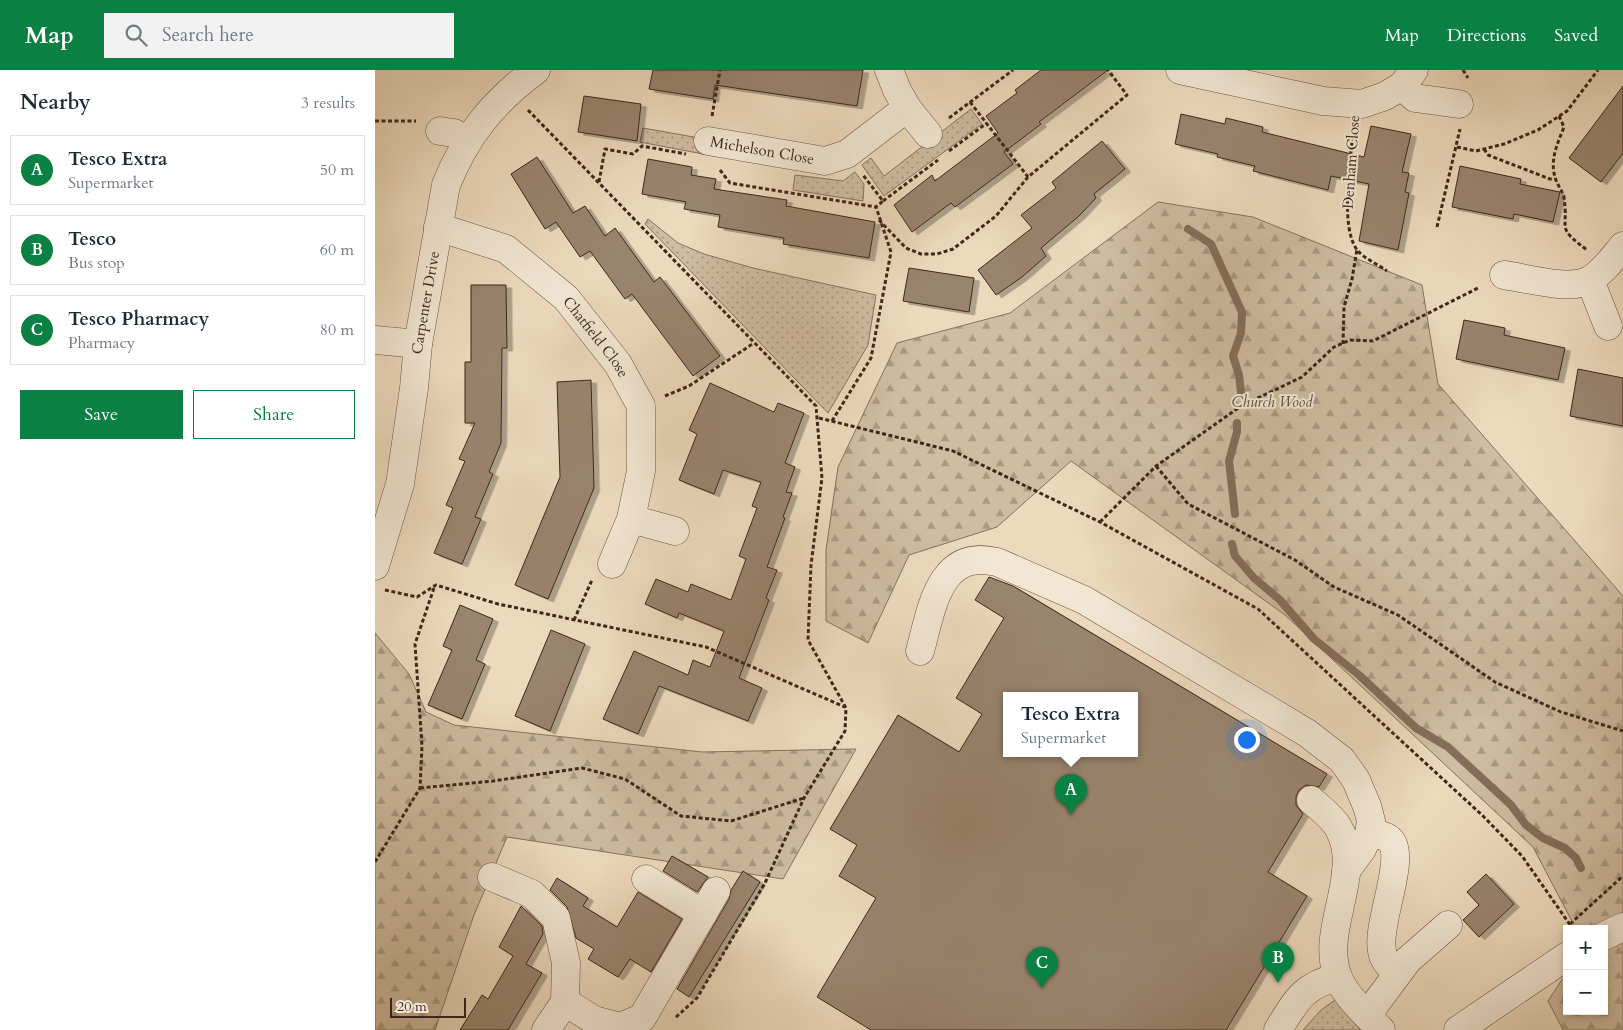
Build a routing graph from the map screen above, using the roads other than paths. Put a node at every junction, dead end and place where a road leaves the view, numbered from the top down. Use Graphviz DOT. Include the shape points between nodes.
graph roads {
  1 [pos="536,70"];
  2 [pos="889,70"];
  3 [pos="1180,70"];
  4 [pos="1408,78"];
  5 [pos="1289,82"];
  6 [pos="1463,102"];
  7 [pos="907,108"];
  8 [pos="440,131"];
  9 [pos="467,142"];
  10 [pos="938,144"];
  11 [pos="706,149"];
  12 [pos="438,227"];
  13 [pos="1607,264"];
  14 [pos="1505,275"];
  15 [pos="1608,326"];
  16 [pos="375,340"];
  17 [pos="418,344"];
  18 [pos="631,519"];
  19 [pos="675,531"];
  20 [pos="612,564"];
  21 [pos="379,578"];
  22 [pos="920,651"];
  23 [pos="1311,800"];
  24 [pos="1369,834"];
  25 [pos="1346,871"];
  26 [pos="492,877"];
  27 [pos="646,879"];
  28 [pos="1448,925"];
  29 [pos="1623,927"];
  30 [pos="1608,934"];
  31 [pos="1563,959"];
  32 [pos="1397,974"];
  33 [pos="1338,977"];
  34 [pos="565,1002"];
  35 [pos="1374,1022"];
  36 [pos="546,1030"];
  37 [pos="1278,1030"];
  38 [pos="1458,1030"];
  1 -- 9 [label="street, Carpenter Drive" via="511,88 487,113"];
  2 -- 7 [label="street"];
  3 -- 5 [label="street, Denham Close"];
  4 -- 5 [label="street, Denham Close" via="1385,96 1362,104 1323,101"];
  4 -- 6 [label="street" via="1415,98"];
  7 -- 10 [label="street"];
  7 -- 11 [label="street, Michelson Close" via="847,154 825,161"];
  8 -- 9 [label="street" via="453,133"];
  9 -- 12 [label="street, Carpenter Drive" via="446,185"];
  12 -- 17 [label="street, Carpenter Drive"];
  12 -- 18 [label="street, Chatfield Close" via="506,249 566,298 618,364 641,406 641,471"];
  13 -- 14 [label="street" via="1575,286"];
  13 -- 15 [label="street"];
  16 -- 17 [label="street"];
  17 -- 21 [label="street, Carpenter Drive" via="400,484"];
  18 -- 19 [label="street"];
  18 -- 20 [label="street, Chatfield Close"];
  22 -- 24 [label="street" via="934,602 950,573 970,559 997,562 1084,600 1324,744 1343,760 1356,780 1371,821"];
  23 -- 25 [label="street" via="1338,828 1345,846"];
  24 -- 25 [label="street"];
  24 -- 32 [label="street" via="1390,839 1395,851 1381,936 1387,964"];
  25 -- 33 [label="street" via="1333,938"];
  26 -- 34 [label="street" via="532,894 556,918 566,963"];
  27 -- 34 [label="street" via="709,902 655,1021 620,1027 593,1020"];
  28 -- 32 [label="street"];
  29 -- 30 [label="street"];
  31 -- 38 [label="street"];
  32 -- 35 [label="street"];
  33 -- 35 [label="street" via="1348,994"];
  33 -- 37 [label="street" via="1318,982 1297,999"];
  34 -- 36 [label="street"];
}
